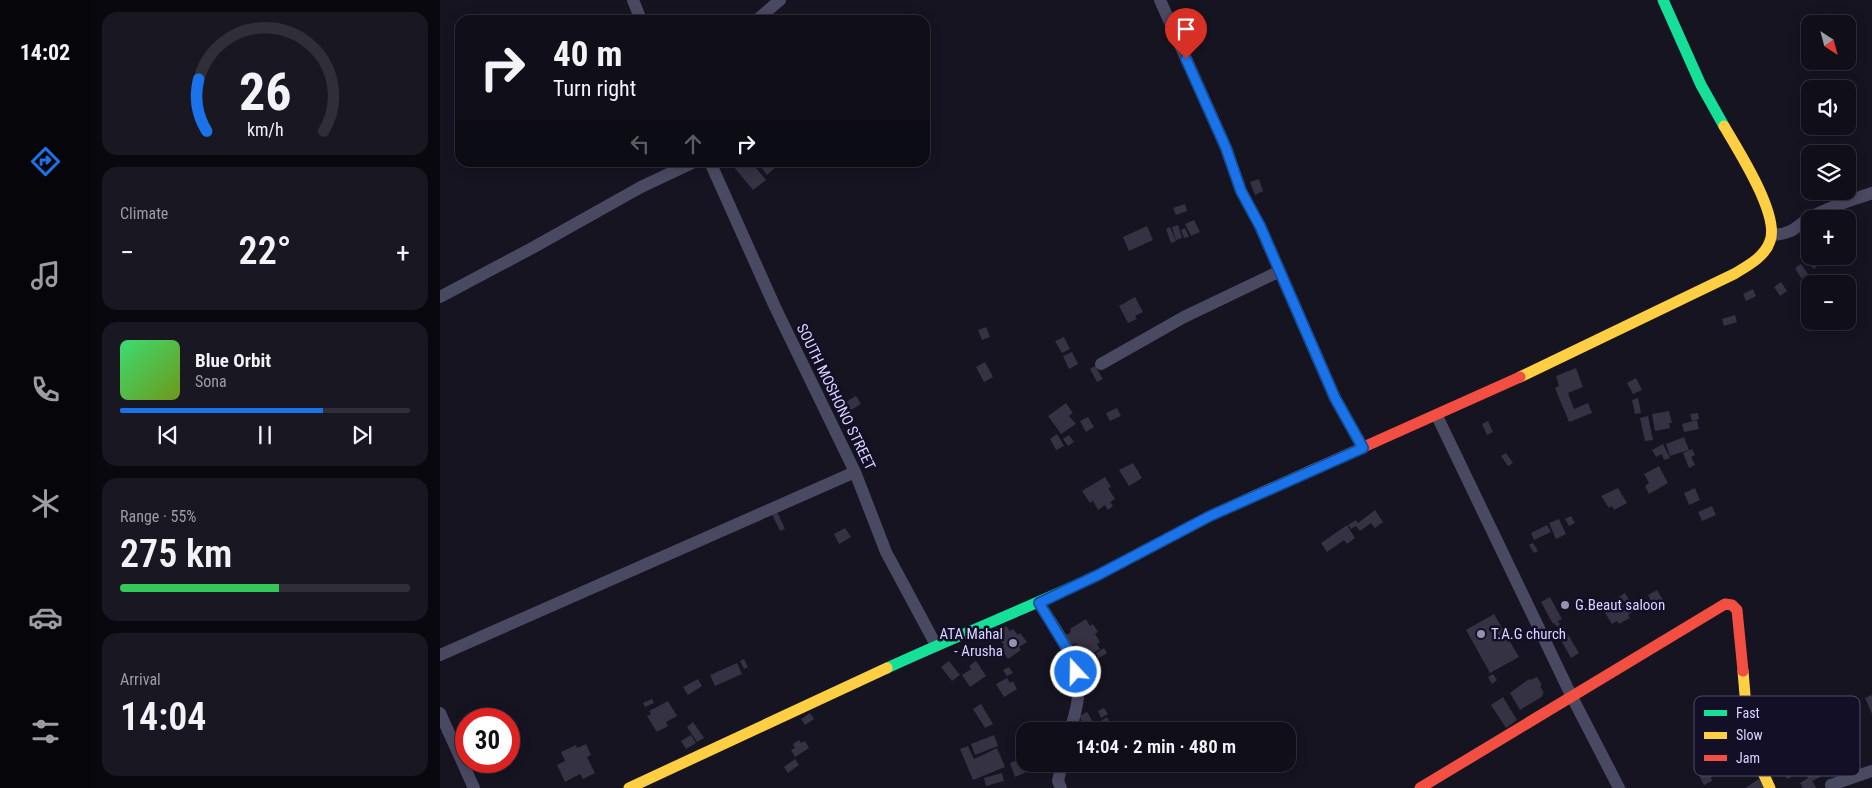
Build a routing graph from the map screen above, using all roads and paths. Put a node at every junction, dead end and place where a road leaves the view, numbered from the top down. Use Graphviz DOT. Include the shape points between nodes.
graph roads {
  1 [pos="633,0"];
  2 [pos="780,0"];
  3 [pos="1160,0"];
  4 [pos="1663,0"];
  5 [pos="639,15"];
  6 [pos="763,15"];
  7 [pos="683,167"];
  8 [pos="712,167"];
  9 [pos="1872,193"];
  10 [pos="1772,234"];
  11 [pos="1280,271"];
  12 [pos="440,297"];
  13 [pos="1101,364"];
  14 [pos="1437,416"];
  15 [pos="1363,448"];
  16 [pos="855,472"];
  17 [pos="1039,603"];
  18 [pos="936,645"];
  19 [pos="440,655"];
  20 [pos="1572,695"];
  21 [pos="1745,696"];
  22 [pos="440,713"];
  23 [pos="1072,722"];
  24 [pos="1872,771"];
  25 [pos="1060,772"];
  26 [pos="1860,775"];
  27 [pos="1764,776"];
  28 [pos="1857,776"];
  29 [pos="1831,785"];
  30 [pos="474,788"];
  31 [pos="630,788"];
  32 [pos="1061,788"];
  33 [pos="1420,788"];
  34 [pos="1620,788"];
  35 [pos="1770,788"];
  1 -- 5 [label="street"];
  2 -- 6 [label="street"];
  3 -- 11 [label="street" via="1226,148 1241,191"];
  4 -- 10 [label="street" via="1707,97 1762,198"];
  7 -- 12 [label="street"];
  8 -- 16 [label="street, SOUTH MOSHONO STREET" via="775,307"];
  9 -- 10 [label="street" via="1812,216 1786,233"];
  10 -- 14 [label="street" via="1765,251 1734,274"];
  11 -- 13 [label="street" via="1184,317"];
  11 -- 15 [label="street" via="1331,390"];
  14 -- 15 [label="street"];
  14 -- 20 [label="street"];
  15 -- 17 [label="street" via="1210,516"];
  16 -- 18 [label="street, SOUTH MOSHONO STREET" via="886,552"];
  16 -- 19 [label="street"];
  17 -- 18 [label="street"];
  17 -- 23 [label="street" via="1070,654 1076,672 1078,697"];
  18 -- 31 [label="street"];
  20 -- 21 [label="street" via="1725,604 1732,604 1737,610"];
  20 -- 33 [label="street"];
  20 -- 34 [label="street"];
  22 -- 30 [label="street"];
  24 -- 26 [label="street"];
  25 -- 32 [label="street" via="1058,781"];
  27 -- 35 [label="street"];
  28 -- 29 [label="street"];
}
